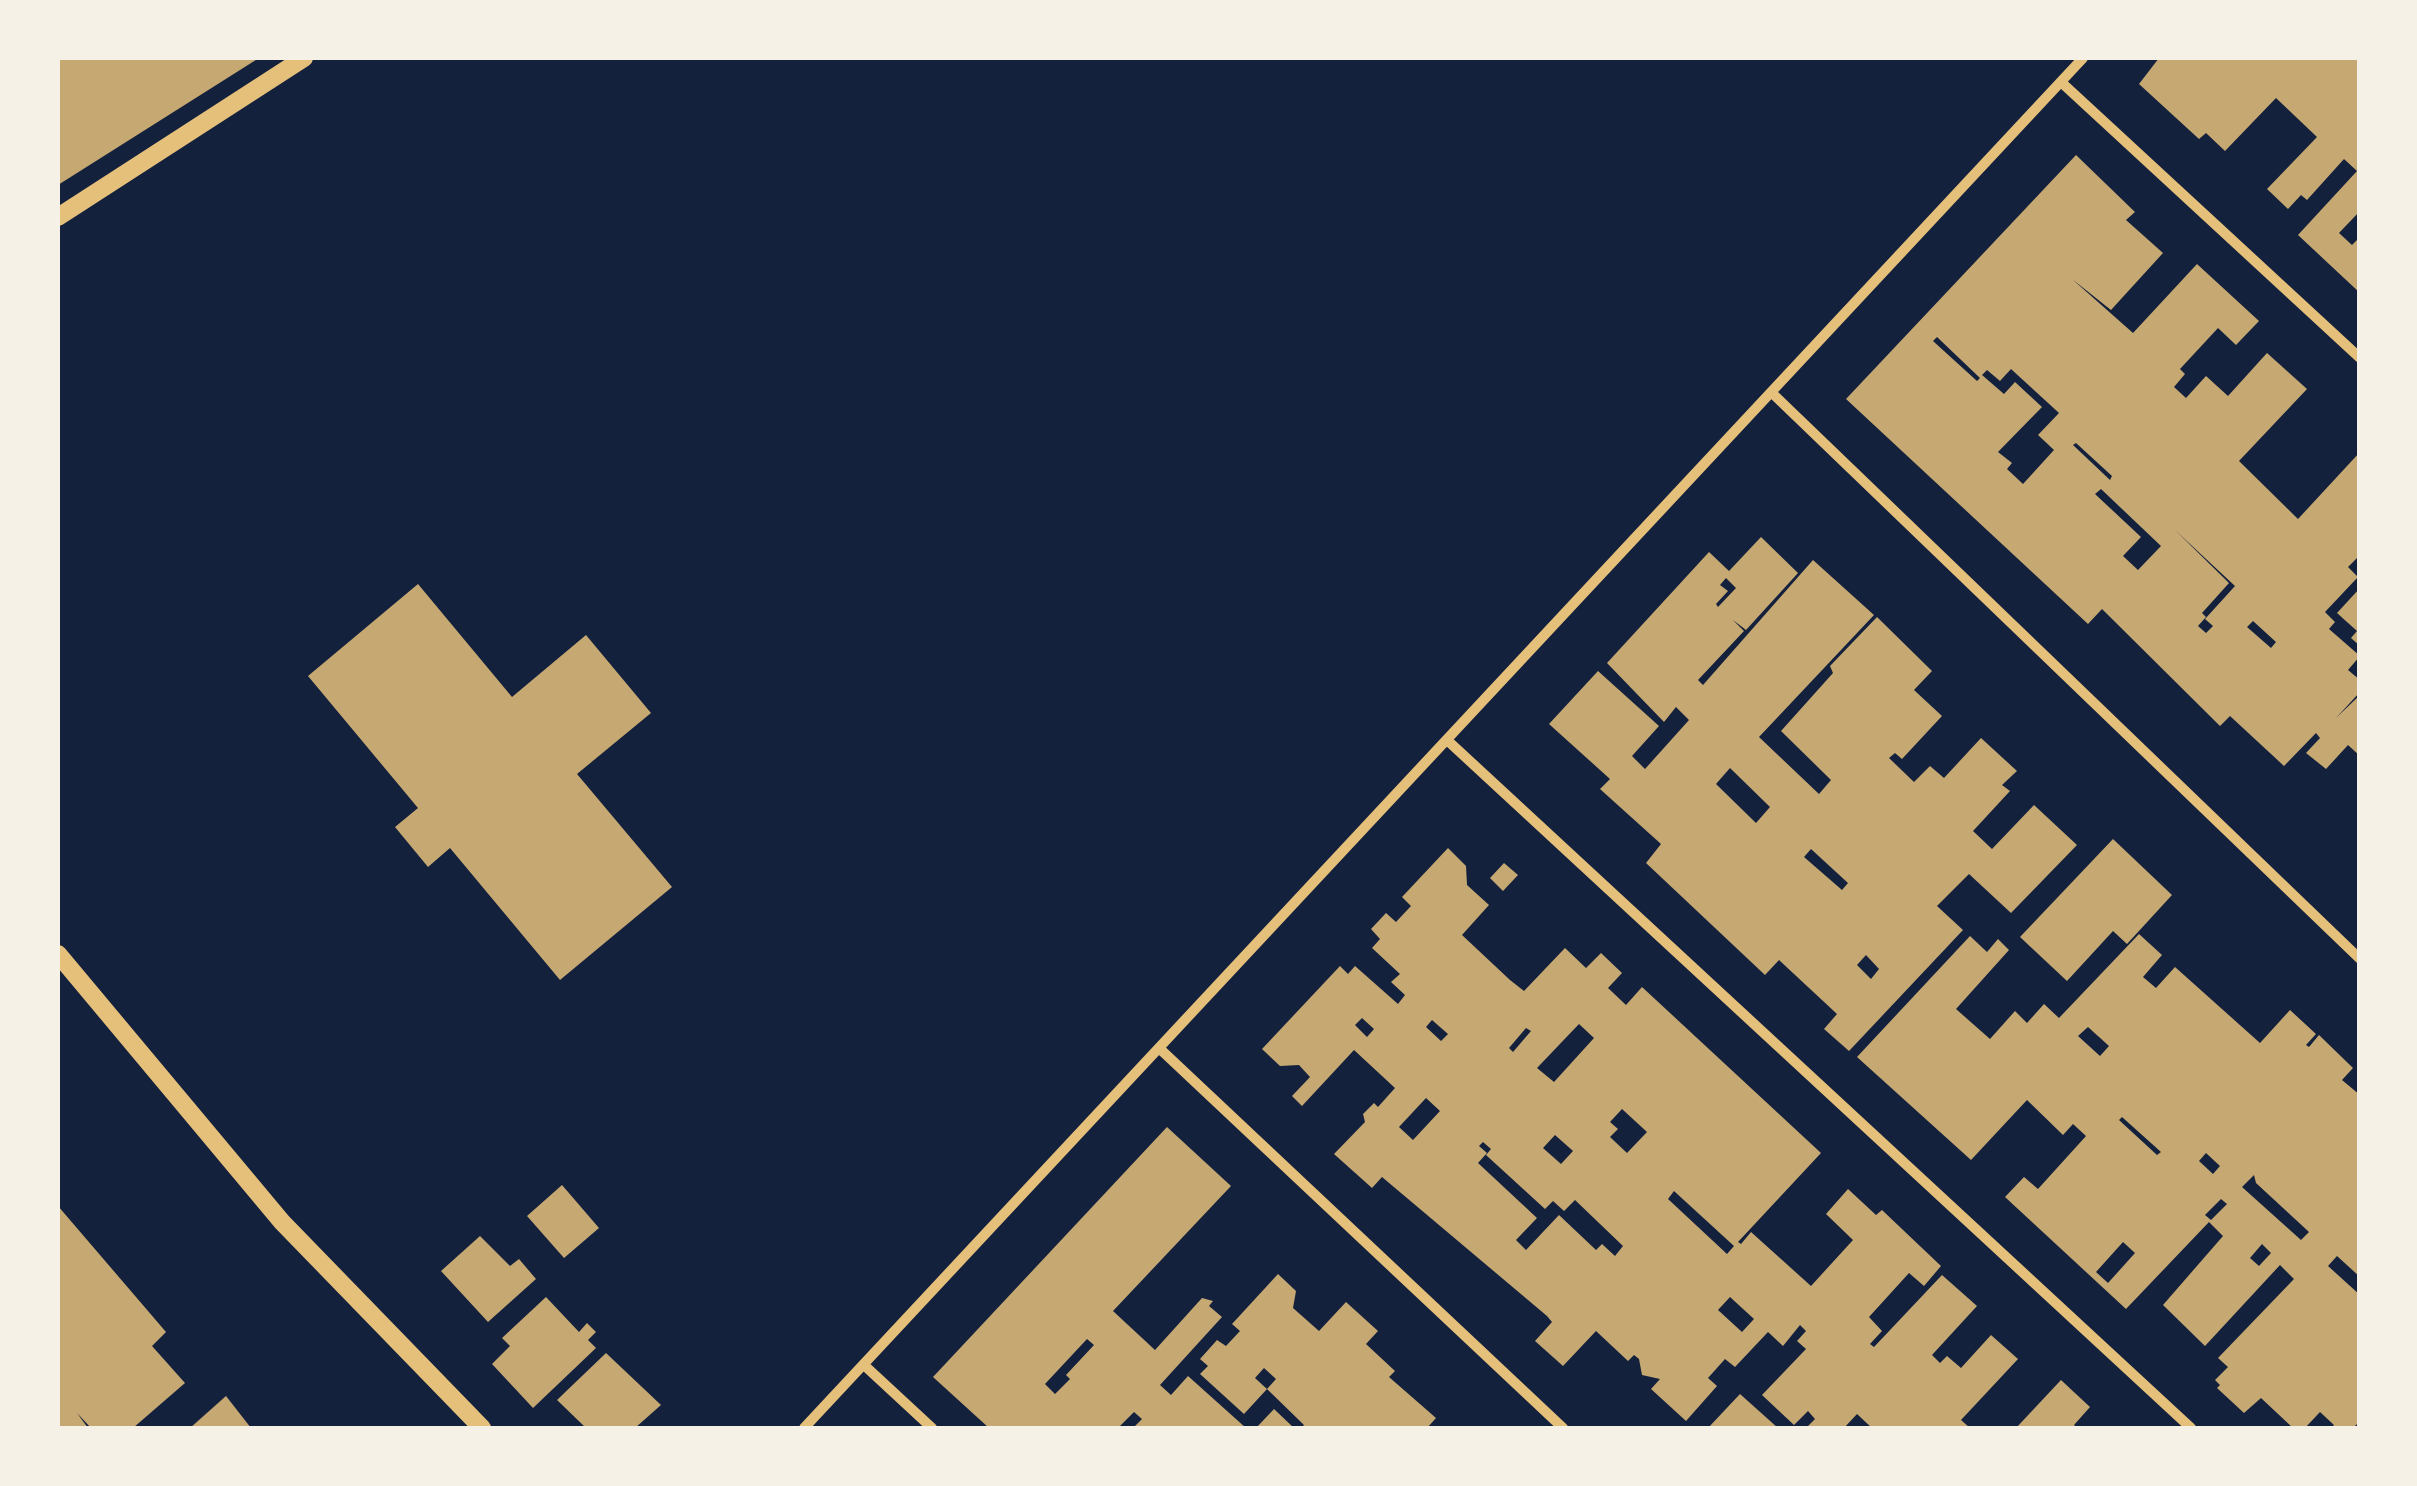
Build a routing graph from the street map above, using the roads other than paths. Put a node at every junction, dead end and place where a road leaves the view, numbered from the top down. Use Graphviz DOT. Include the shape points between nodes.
graph roads {
  1 [pos="304,58"];
  2 [pos="2083,58"];
  3 [pos="2060,82"];
  4 [pos="58,217"];
  5 [pos="2360,358"];
  6 [pos="1772,392"];
  7 [pos="1446,740"];
  8 [pos="58,954"];
  9 [pos="2360,959"];
  10 [pos="1158,1048"];
  11 [pos="864,1365"];
  12 [pos="482,1428"];
  13 [pos="804,1428"];
  14 [pos="932,1428"];
  15 [pos="1563,1428"];
  16 [pos="2191,1428"];
  1 -- 4 [label="street"];
  2 -- 3 [label="street"];
  3 -- 5 [label="street"];
  3 -- 6 [label="street"];
  6 -- 7 [label="street"];
  6 -- 9 [label="street"];
  7 -- 10 [label="street"];
  7 -- 16 [label="street"];
  8 -- 12 [label="street" via="282,1222"];
  10 -- 11 [label="street"];
  10 -- 15 [label="street"];
  11 -- 13 [label="street"];
  11 -- 14 [label="street"];
}
